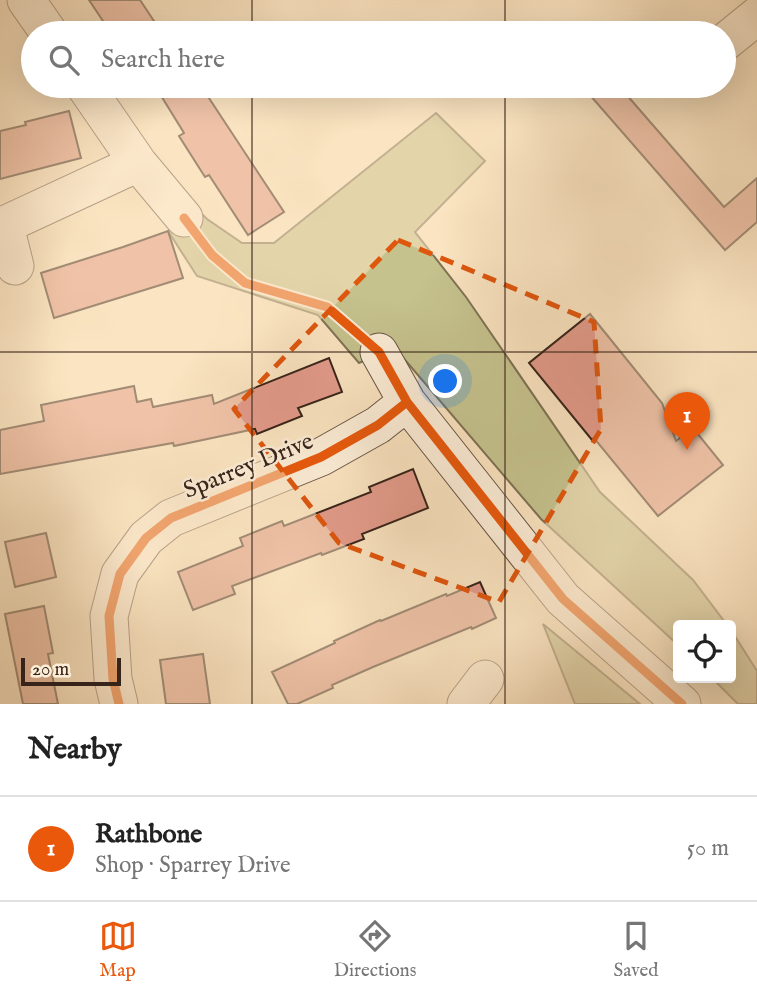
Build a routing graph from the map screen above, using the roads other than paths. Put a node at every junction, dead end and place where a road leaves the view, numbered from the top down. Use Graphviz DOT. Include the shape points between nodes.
graph roads {
  1 [pos="26,0"];
  2 [pos="757,16"];
  3 [pos="41,21"];
  4 [pos="736,33"];
  5 [pos="93,98"];
  6 [pos="138,163"];
  7 [pos="184,218"];
  8 [pos="2,227"];
  9 [pos="15,266"];
  10 [pos="379,352"];
  11 [pos="407,402"];
  12 [pos="119,704"];
  13 [pos="682,704"];
  1 -- 3 [label="street"];
  2 -- 4 [label="street"];
  5 -- 6 [label="street"];
  6 -- 7 [label="street"];
  6 -- 8 [label="street"];
  8 -- 9 [label="street"];
  10 -- 11 [label="street"];
  11 -- 12 [label="street, Sparrey Drive" via="379,425 321,457 171,518 146,538 120,574 109,616"];
  11 -- 13 [label="street" via="563,598"];
}
